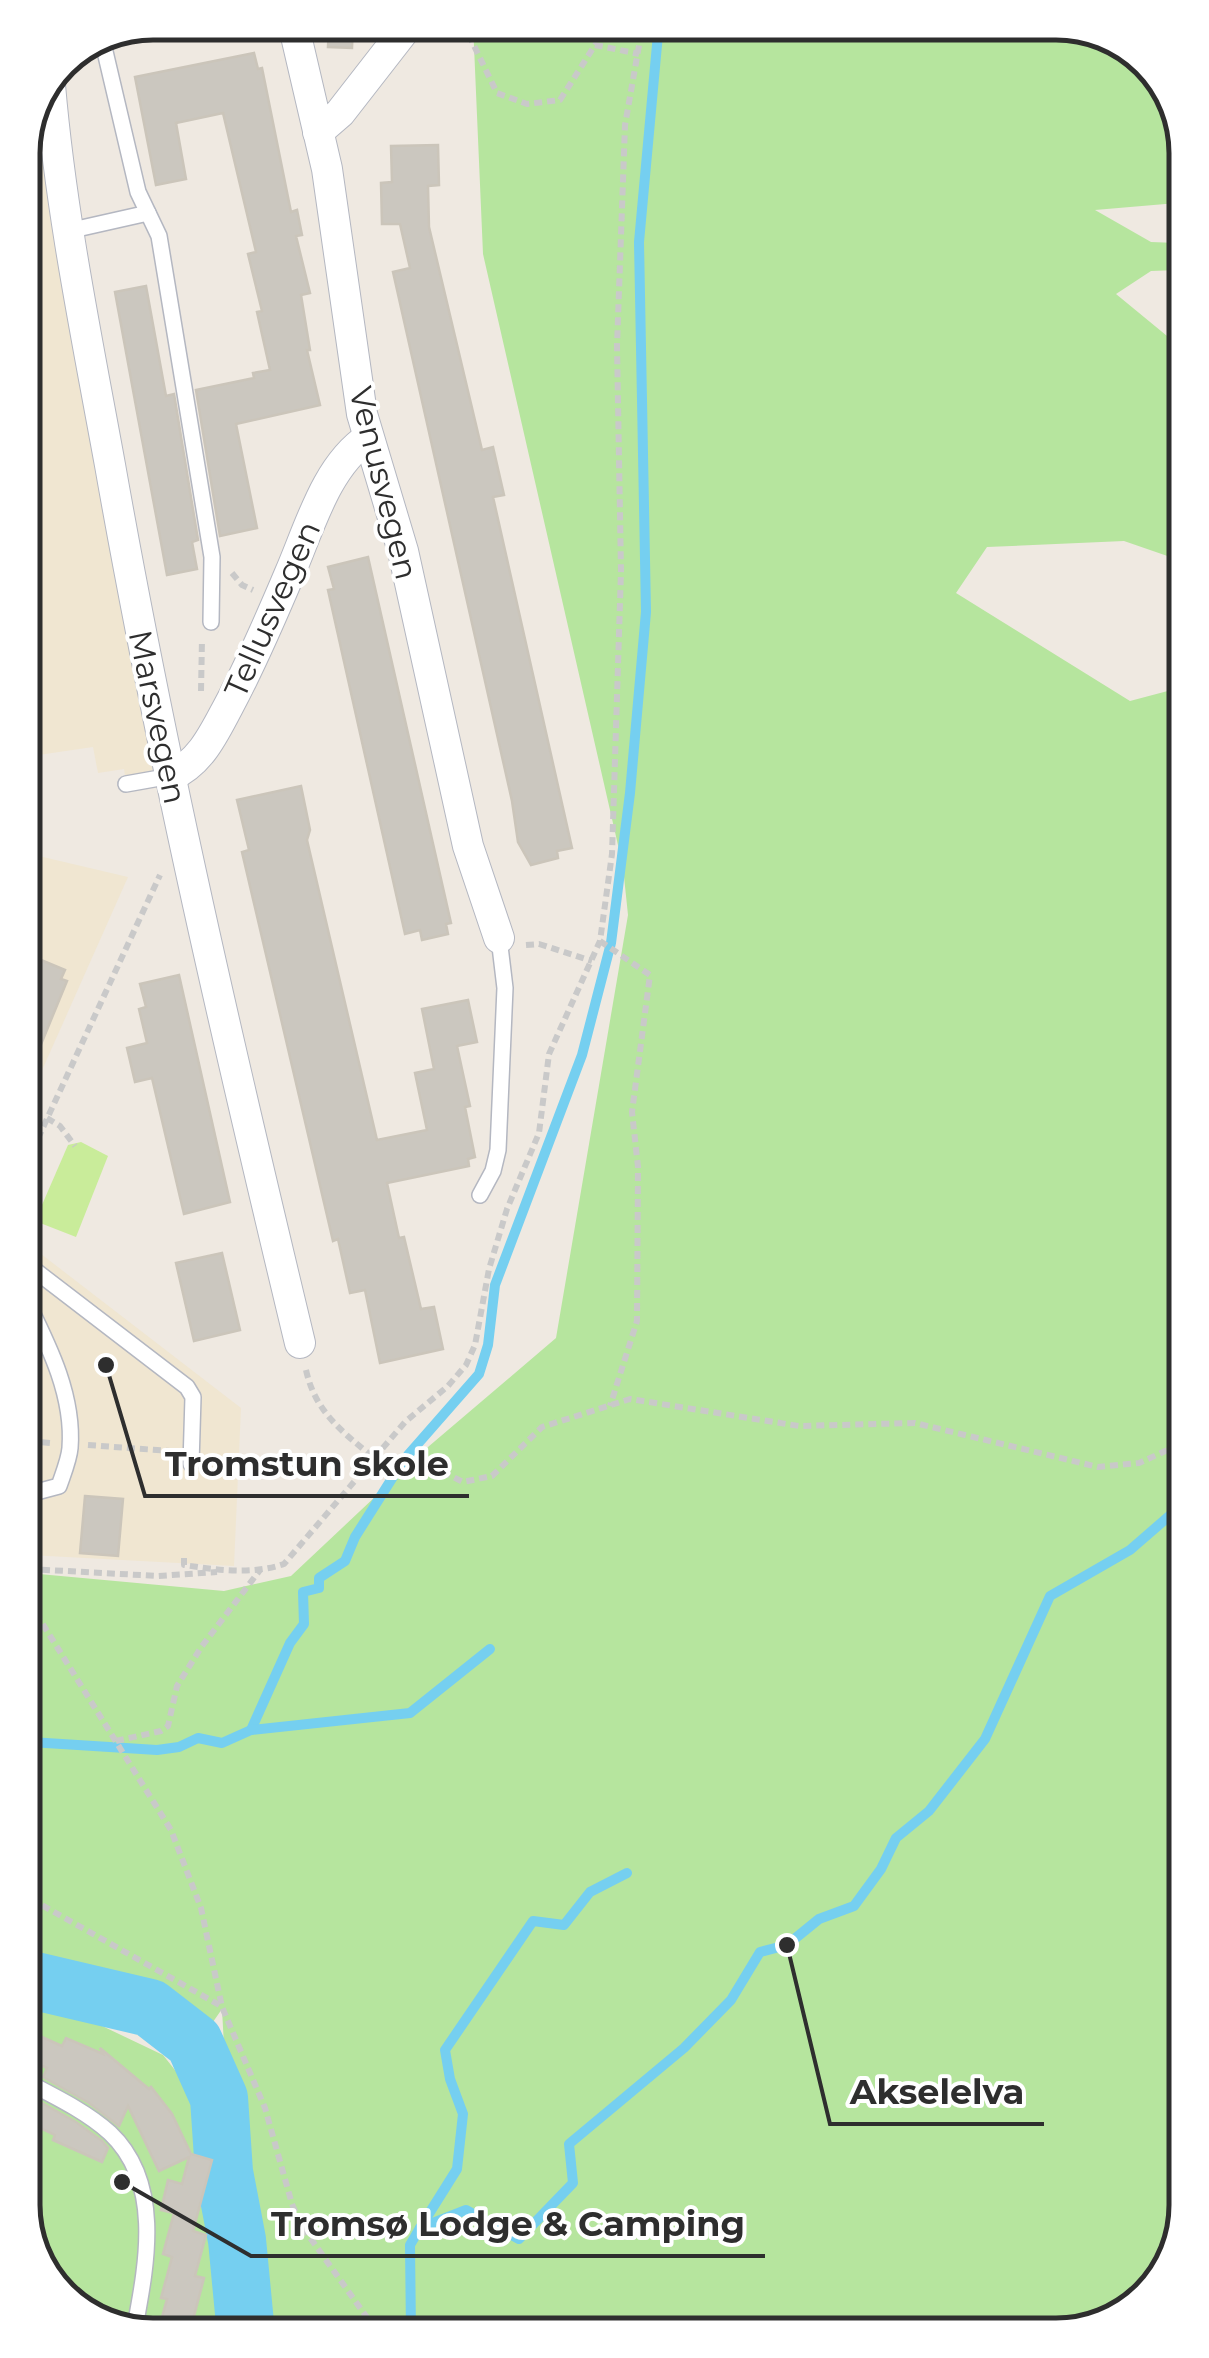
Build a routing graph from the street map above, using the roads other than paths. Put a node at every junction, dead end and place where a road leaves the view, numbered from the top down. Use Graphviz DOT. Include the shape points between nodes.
graph roads {
  1 [pos="297,40"];
  2 [pos="396,40"];
  3 [pos="105,52"];
  4 [pos="52,103"];
  5 [pos="318,132"];
  6 [pos="148,213"];
  7 [pos="68,232"];
  8 [pos="368,438"];
  9 [pos="211,622"];
  10 [pos="171,776"];
  11 [pos="126,784"];
  12 [pos="500,943"];
  13 [pos="480,1195"];
  14 [pos="40,1275"];
  15 [pos="40,1330"];
  16 [pos="300,1343"];
  17 [pos="146,1356"];
  18 [pos="135,1370"];
  19 [pos="191,1464"];
  20 [pos="40,1491"];
  21 [pos="40,2089"];
  22 [pos="136,2317"];
  1 -- 5 [label="street, Venusvegen"];
  2 -- 5 [label="street"];
  3 -- 6 [label="lane"];
  4 -- 7 [label="street, Marsvegen"];
  5 -- 8 [label="street, Venusvegen"];
  6 -- 7 [label="lane"];
  6 -- 9 [label="lane" via="159,236 212,558"];
  7 -- 10 [label="street, Marsvegen"];
  8 -- 10 [label="street, Tellusvegen" via="335,473 250,667 216,728 196,761"];
  8 -- 12 [label="street, Venusvegen" via="403,551 468,846"];
  10 -- 11 [label="lane"];
  10 -- 16 [label="street, Marsvegen"];
  12 -- 13 [label="lane" via="505,988 498,1150"];
  14 -- 17 [label="lane"];
  15 -- 20 [label="lane" via="60,1374 70,1450 59,1486"];
  17 -- 18 [label="lane"];
  17 -- 19 [label="lane" via="193,1397"];
  21 -- 22 [label="lane" via="96,2122 134,2167 148,2245"];
}
